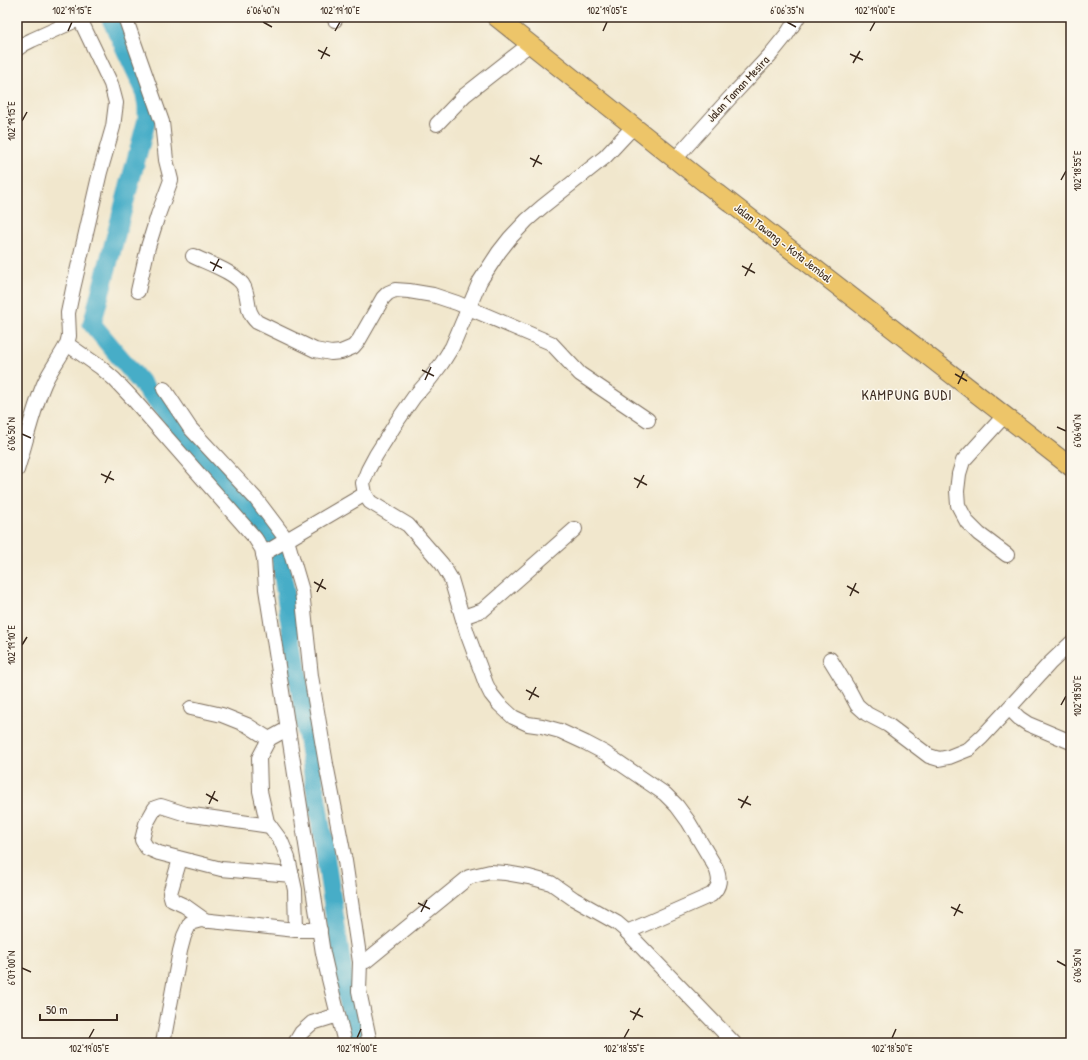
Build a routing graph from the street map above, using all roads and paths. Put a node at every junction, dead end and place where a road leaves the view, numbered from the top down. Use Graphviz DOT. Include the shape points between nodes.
graph roads {
  1 [pos="81,17"];
  2 [pos="125,17"];
  3 [pos="496,17"];
  4 [pos="798,17"];
  5 [pos="530,44"];
  6 [pos="17,49"];
  7 [pos="437,124"];
  8 [pos="634,126"];
  9 [pos="675,159"];
  10 [pos="193,256"];
  11 [pos="138,291"];
  12 [pos="468,308"];
  13 [pos="67,344"];
  14 [pos="164,389"];
  15 [pos="1005,415"];
  16 [pos="648,420"];
  17 [pos="1071,467"];
  18 [pos="17,470"];
  19 [pos="365,494"];
  20 [pos="575,529"];
  21 [pos="287,540"];
  22 [pos="263,554"];
  23 [pos="1007,555"];
  24 [pos="463,617"];
  25 [pos="1071,643"];
  26 [pos="830,659"];
  27 [pos="191,708"];
  28 [pos="1009,708"];
  29 [pos="288,728"];
  30 [pos="268,739"];
  31 [pos="1071,742"];
  32 [pos="270,826"];
  33 [pos="180,859"];
  34 [pos="292,875"];
  35 [pos="206,921"];
  36 [pos="296,930"];
  37 [pos="320,930"];
  38 [pos="627,932"];
  39 [pos="360,962"];
  40 [pos="338,1015"];
  41 [pos="163,1043"];
  42 [pos="295,1043"];
  43 [pos="345,1043"];
  44 [pos="370,1043"];
  45 [pos="734,1043"];
  1 -- 6 [label="street"];
  1 -- 13 [label="street" via="111,84 116,103 113,127 100,172 68,313"];
  2 -- 11 [label="street" via="162,122 171,180 148,247"];
  3 -- 5 [label="main road, Jalan Tawang - Kota Jembal"];
  4 -- 9 [label="street, Jalan Taman Mesira" via="778,47"];
  5 -- 7 [label="street" via="465,95"];
  5 -- 8 [label="main road, Jalan Tawang - Kota Jembal"];
  8 -- 9 [label="main road, Jalan Tawang - Kota Jembal"];
  8 -- 12 [label="street" via="605,157 542,207 510,238 480,281"];
  9 -- 15 [label="main road, Jalan Tawang - Kota Jembal"];
  10 -- 12 [label="street" via="230,273 244,286 248,307 257,322 315,350 330,353 353,347 383,298 395,290 433,295"];
  12 -- 16 [label="street" via="550,343 580,374"];
  12 -- 19 [label="street" via="452,347 442,363 414,397 376,455 364,483"];
  13 -- 18 [label="street" via="44,383"];
  13 -- 22 [label="street" via="100,367 132,398 255,538"];
  14 -- 21 [label="street" via="190,428 256,499"];
  15 -- 17 [label="main road, Jalan Tawang - Kota Jembal"];
  15 -- 23 [label="street" via="963,461 957,491 958,505 967,522"];
  19 -- 21 [label="street"];
  19 -- 24 [label="street" via="370,502 408,525 442,564 451,579"];
  20 -- 24 [label="street" via="483,610"];
  21 -- 22 [label="street"];
  21 -- 39 [label="street" via="302,591 311,676"];
  22 -- 29 [label="street" via="266,589"];
  24 -- 38 [label="street" via="486,684 499,704 513,717 528,724 560,731 586,743 665,794 688,821 716,868 719,883 711,895"];
  25 -- 28 [label="street"];
  26 -- 28 [label="street" via="857,706 888,725 929,756 939,759 969,748"];
  27 -- 30 [label="street" via="222,715 247,725"];
  28 -- 31 [label="street" via="1028,724"];
  29 -- 30 [label="street"];
  29 -- 37 [label="street"];
  30 -- 32 [label="street" via="259,758 260,791"];
  32 -- 33 [label="street" via="186,814 161,806 155,808 146,824 142,840 147,848"];
  32 -- 34 [label="street" via="281,841"];
  33 -- 34 [label="street" via="221,869"];
  33 -- 35 [label="street" via="170,893 172,900"];
  34 -- 36 [label="street"];
  35 -- 36 [label="street"];
  35 -- 41 [label="street" via="190,923 184,936"];
  36 -- 37 [label="street"];
  37 -- 40 [label="street"];
  38 -- 39 [label="street" via="617,923 551,883 529,877 490,872 469,877 366,961"];
  38 -- 45 [label="street"];
  39 -- 44 [label="street" via="359,991"];
  40 -- 42 [label="street" via="312,1022"];
  40 -- 43 [label="street"];
}
